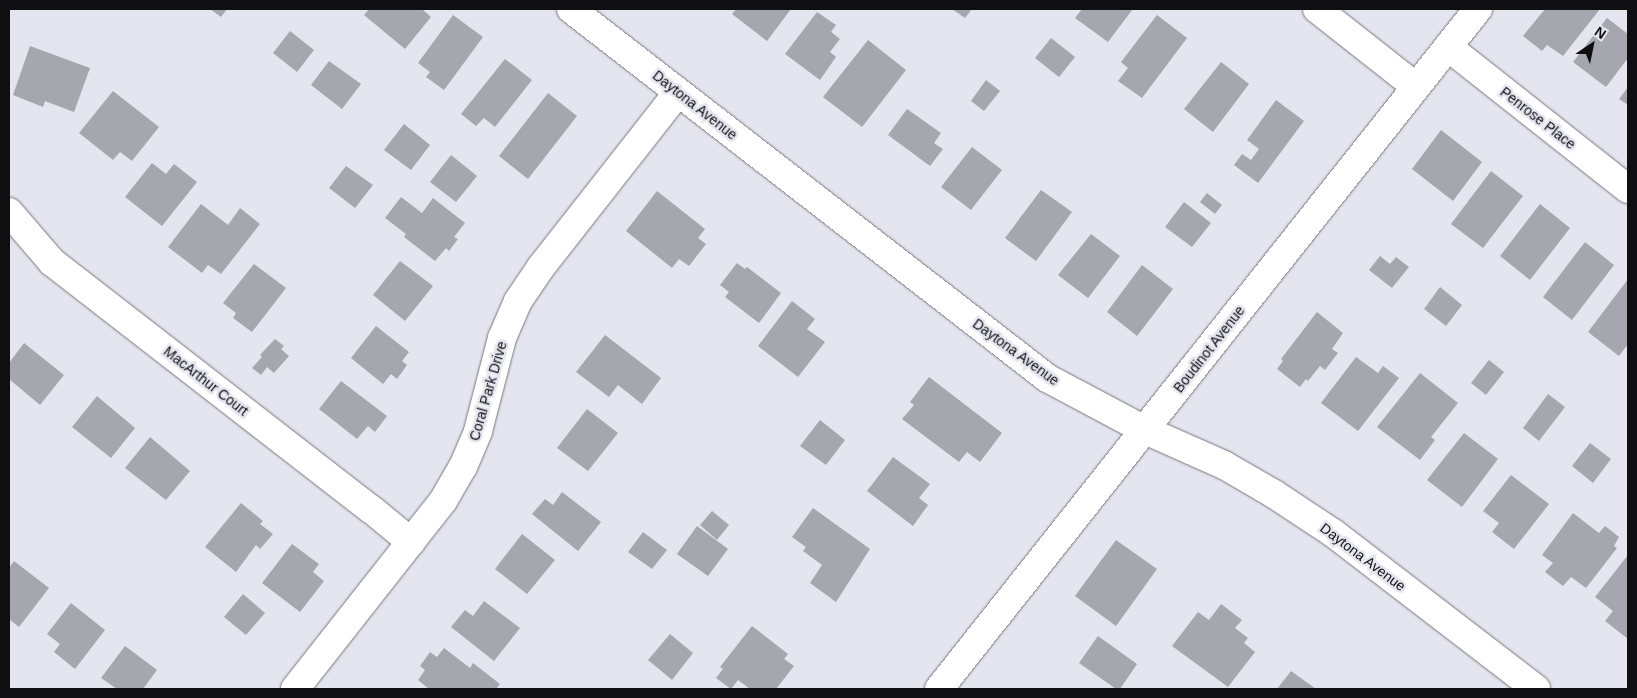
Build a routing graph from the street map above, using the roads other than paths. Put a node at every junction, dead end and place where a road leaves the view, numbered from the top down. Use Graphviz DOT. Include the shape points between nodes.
graph roads {
  1 [pos="571,9"];
  2 [pos="1317,9"];
  3 [pos="1478,9"];
  4 [pos="1448,47"];
  5 [pos="1416,87"];
  6 [pos="678,92"];
  7 [pos="1628,189"];
  8 [pos="9,212"];
  9 [pos="1145,430"];
  10 [pos="411,542"];
  11 [pos="295,689"];
  12 [pos="939,689"];
  13 [pos="1536,689"];
  1 -- 6 [label="street, Daytona Avenue"];
  2 -- 5 [label="street"];
  3 -- 4 [label="street, Boudinot Avenue"];
  4 -- 5 [label="street, Boudinot Avenue"];
  4 -- 7 [label="street, Penrose Place"];
  5 -- 9 [label="street, Boudinot Avenue"];
  6 -- 9 [label="street, Daytona Avenue" via="1047,378"];
  6 -- 10 [label="street, Coral Park Drive" via="518,301 502,338 478,431 463,467 444,502"];
  8 -- 10 [label="street, MacArthur Court" via="52,262"];
  9 -- 12 [label="street, Boudinot Avenue"];
  9 -- 13 [label="street, Daytona Avenue" via="1224,465 1274,494 1333,534"];
  10 -- 11 [label="street, Coral Park Drive"];
}
